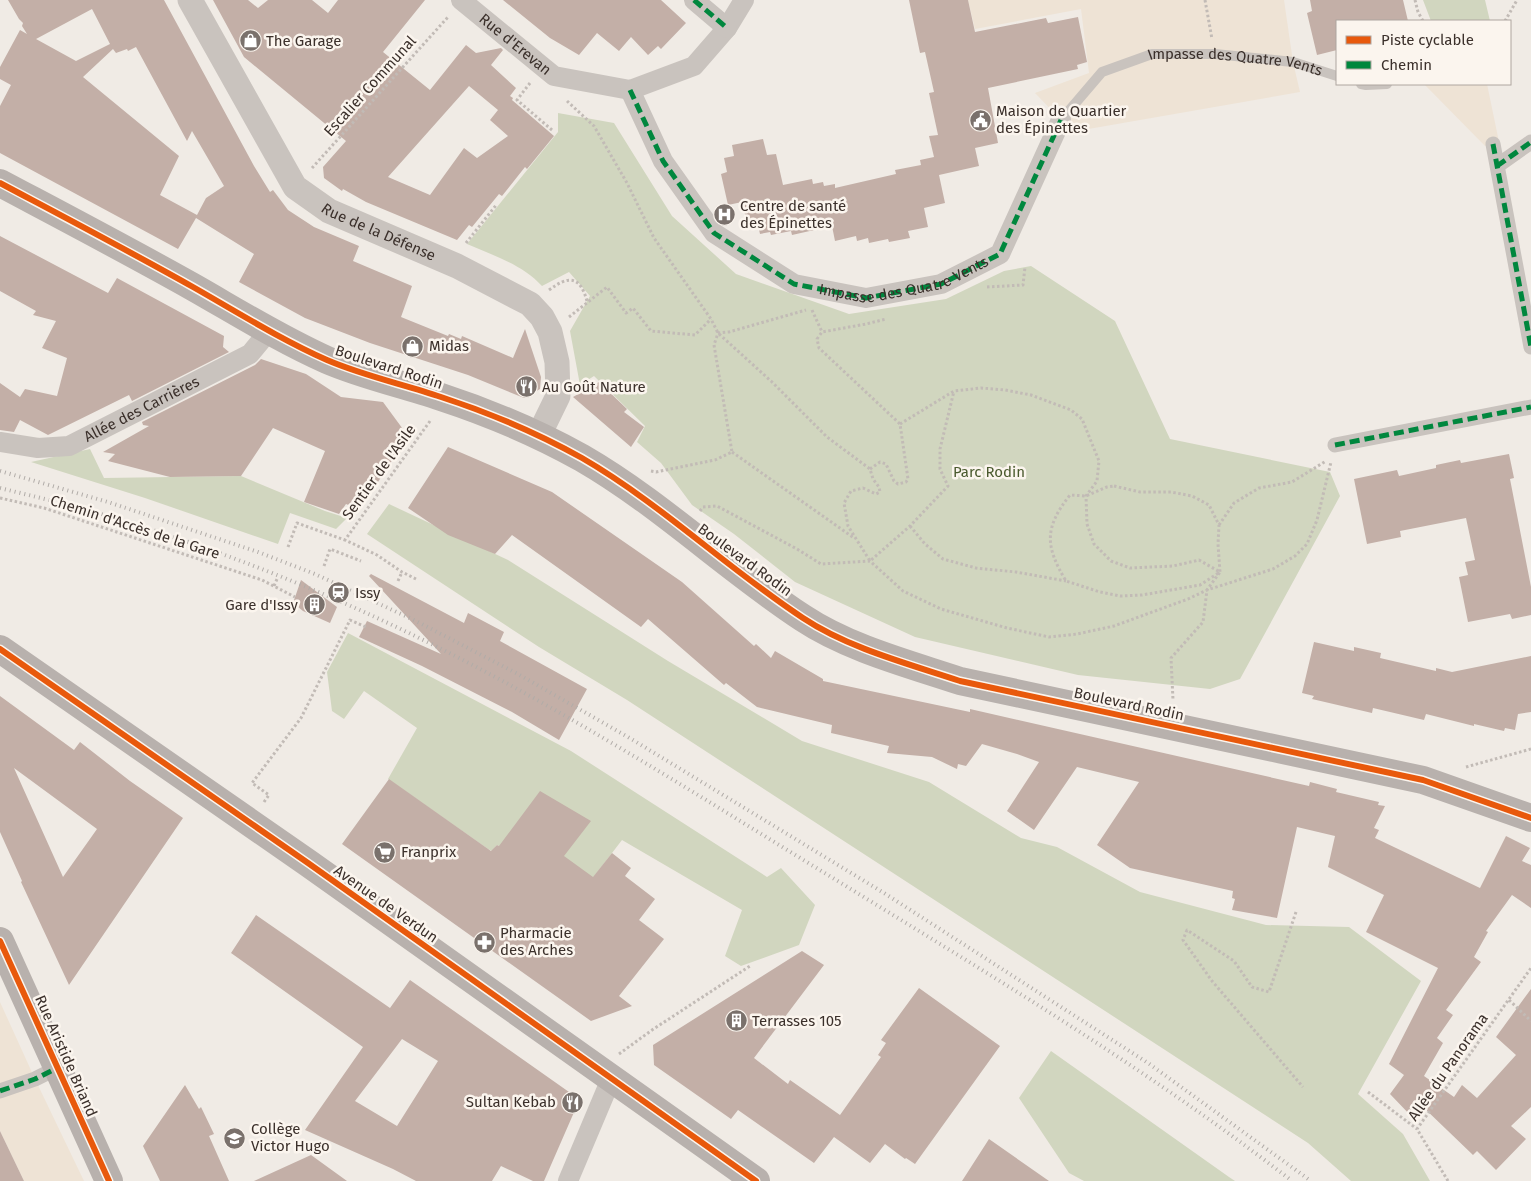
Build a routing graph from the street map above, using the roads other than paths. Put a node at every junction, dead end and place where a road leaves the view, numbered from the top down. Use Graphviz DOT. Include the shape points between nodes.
graph roads {
  1 [pos="190,0"];
  2 [pos="462,0"];
  3 [pos="694,0"];
  4 [pos="744,0"];
  5 [pos="727,28"];
  6 [pos="1336,76"];
  7 [pos="630,90"];
  8 [pos="1061,120"];
  9 [pos="1531,142"];
  10 [pos="1493,144"];
  11 [pos="1497,166"];
  12 [pos="0,183"];
  13 [pos="269,331"];
  14 [pos="1531,347"];
  15 [pos="1531,407"];
  16 [pos="539,435"];
  17 [pos="0,442"];
  18 [pos="1335,445"];
  19 [pos="0,649"];
  20 [pos="1531,818"];
  21 [pos="0,941"];
  22 [pos="58,1068"];
  23 [pos="606,1076"];
  24 [pos="0,1091"];
  25 [pos="109,1181"];
  26 [pos="568,1181"];
  27 [pos="756,1181"];
  1 -- 16 [label="street, Rue de la Défense" via="295,187 329,211 450,264 530,304 542,316 550,332 557,362 558,396"];
  2 -- 7 [label="street, Rue d'Erevan" via="549,71"];
  3 -- 5 [label="street"];
  4 -- 5 [label="street"];
  5 -- 7 [label="street" via="694,66"];
  6 -- 8 [label="lane, Impasse des Quatre Vents" via="1293,62 1215,54 1152,54 1102,72"];
  7 -- 8 [label="street, Impasse des Quatre Vents" via="663,161 714,233 794,284 866,298 941,284 1000,254"];
  9 -- 11 [label="street"];
  10 -- 11 [label="street"];
  11 -- 14 [label="street"];
  12 -- 13 [label="main road, Boulevard Rodin" via="137,255"];
  13 -- 16 [label="main road, Boulevard Rodin" via="357,373 441,397"];
  13 -- 17 [label="street, Allée des Carrières" via="250,354 69,446 38,448"];
  15 -- 18 [label="street"];
  16 -- 20 [label="main road, Boulevard Rodin" via="622,482 804,619 896,660 960,681 1423,780"];
  19 -- 23 [label="main road, Avenue de Verdun"];
  21 -- 22 [label="main road, Rue Aristide Briand"];
  22 -- 24 [label="street"];
  22 -- 25 [label="main road, Rue Aristide Briand"];
  23 -- 26 [label="street"];
  23 -- 27 [label="main road, Avenue de Verdun"];
}
